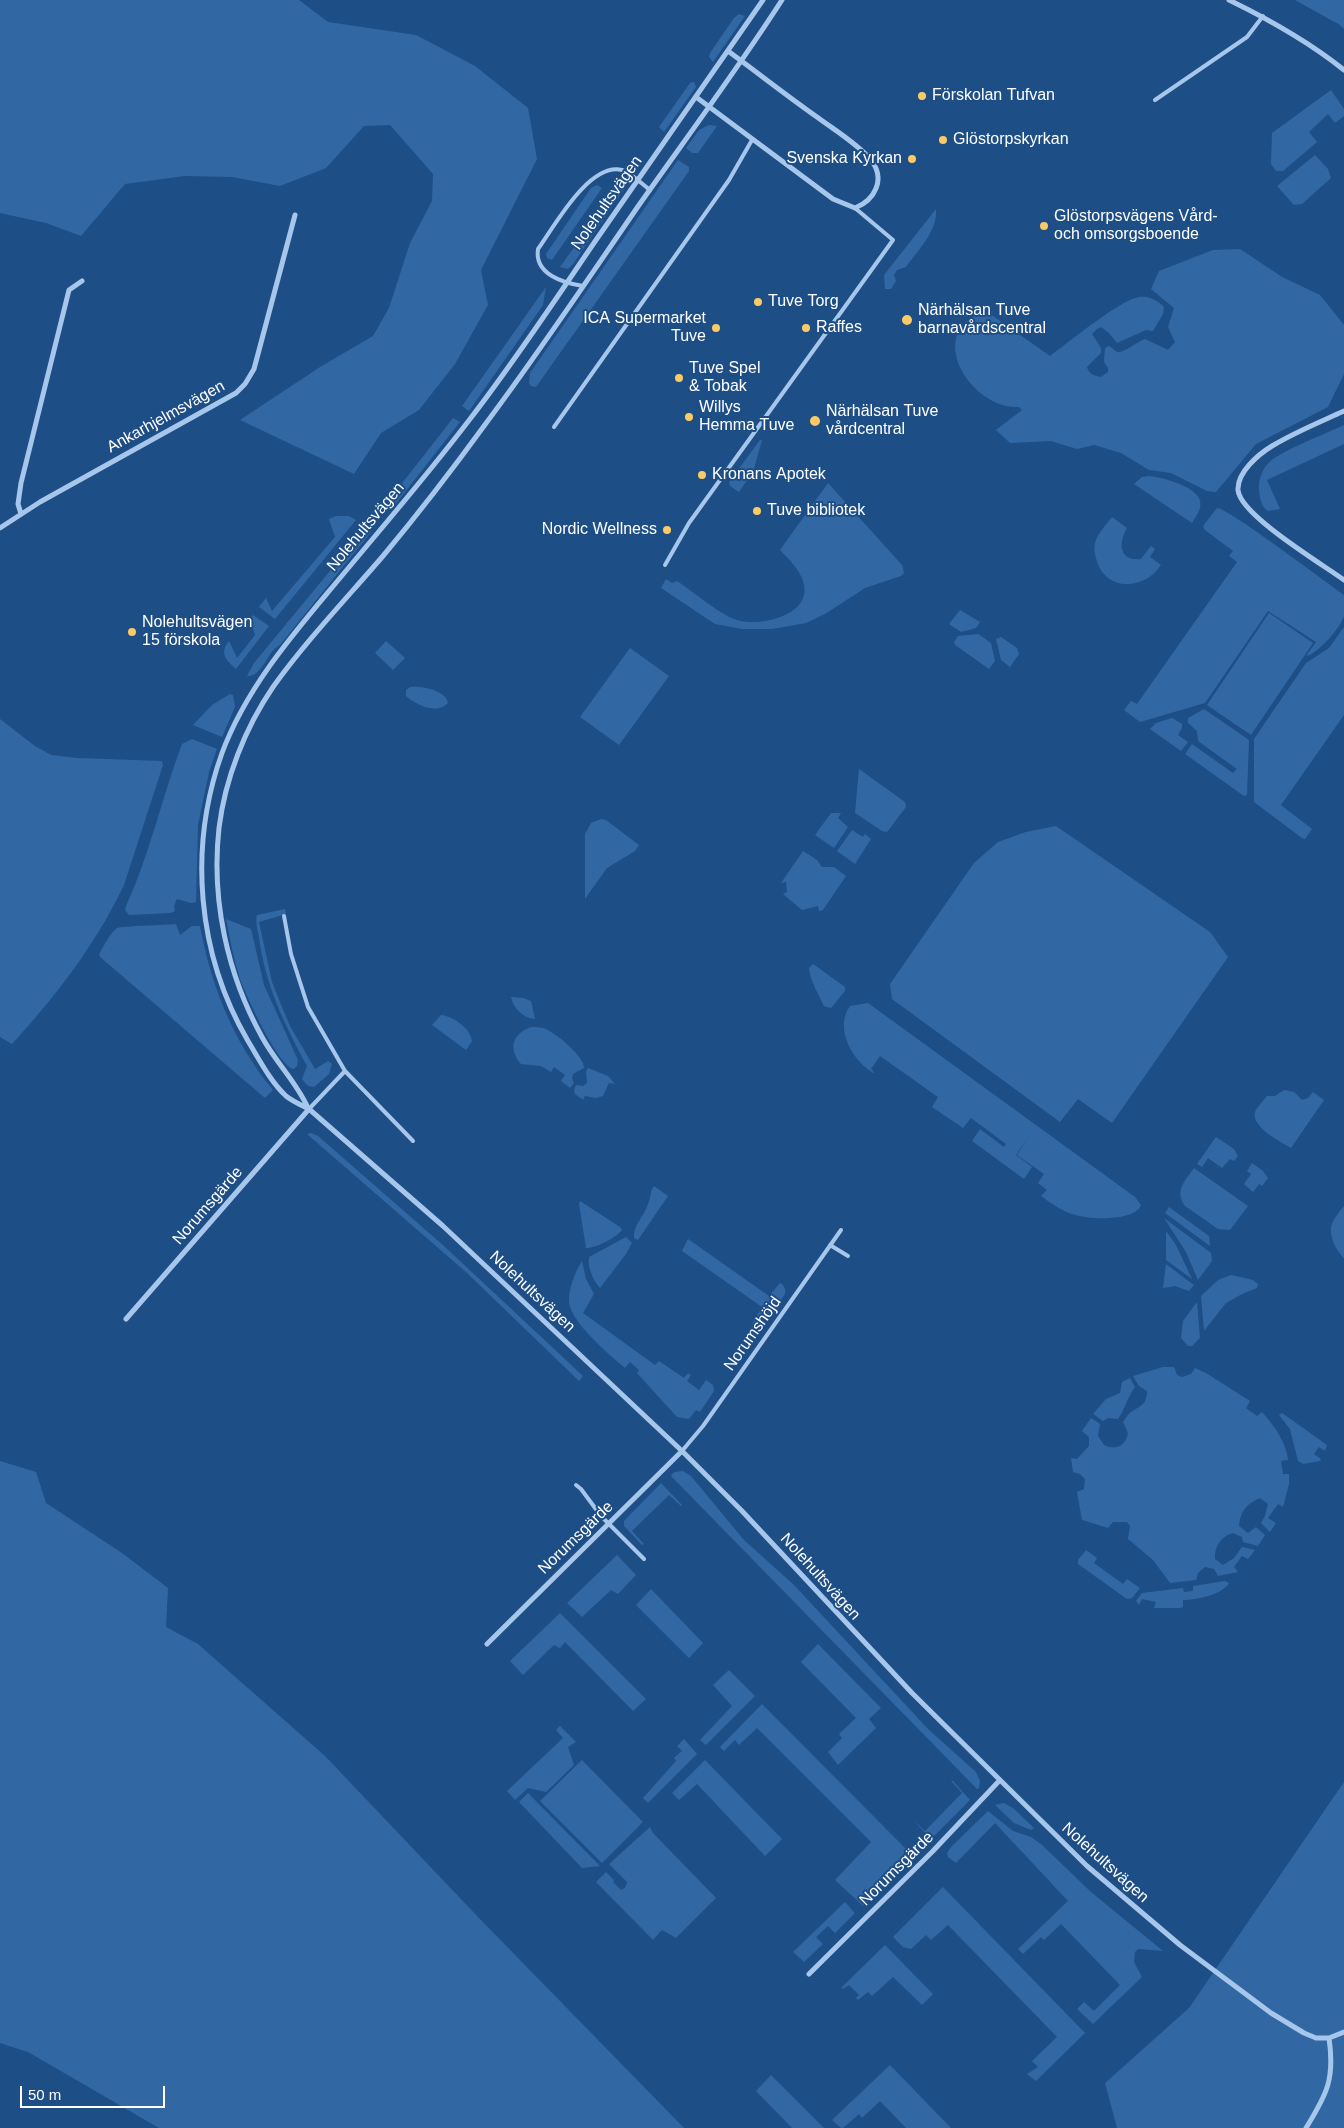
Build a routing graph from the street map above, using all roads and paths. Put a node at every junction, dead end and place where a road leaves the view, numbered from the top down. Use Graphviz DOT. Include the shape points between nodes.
graph roads {
  1 [pos="763,0"];
  2 [pos="782,0"];
  3 [pos="1229,0"];
  4 [pos="1263,16"];
  5 [pos="728,51"];
  6 [pos="741,61"];
  7 [pos="1344,70"];
  8 [pos="696,97"];
  9 [pos="1155,100"];
  10 [pos="710,107"];
  11 [pos="752,140"];
  12 [pos="638,181"];
  13 [pos="650,190"];
  14 [pos="855,208"];
  15 [pos="295,215"];
  16 [pos="82,281"];
  17 [pos="566,283"];
  18 [pos="583,286"];
  19 [pos="1344,410"];
  20 [pos="554,427"];
  21 [pos="21,514"];
  22 [pos="0,528"];
  23 [pos="665,565"];
  24 [pos="1344,580"];
  25 [pos="284,916"];
  26 [pos="345,1072"];
  27 [pos="309,1109"];
  28 [pos="413,1141"];
  29 [pos="841,1230"];
  30 [pos="830,1245"];
  31 [pos="848,1256"];
  32 [pos="126,1319"];
  33 [pos="682,1451"];
  34 [pos="576,1485"];
  35 [pos="608,1522"];
  36 [pos="644,1559"];
  37 [pos="487,1644"];
  38 [pos="1000,1780"];
  39 [pos="809,1974"];
  40 [pos="1344,2032"];
  41 [pos="1329,2038"];
  42 [pos="1306,2128"];
  1 -- 5 [label="street, Nolehultsvägen"];
  2 -- 6 [label="street, Nolehultsvägen"];
  3 -- 4 [label="street"];
  4 -- 7 [label="street" via="1317,48"];
  4 -- 9 [label="lane" via="1247,37"];
  5 -- 6 [label="street"];
  5 -- 8 [label="street, Nolehultsvägen"];
  6 -- 10 [label="street, Nolehultsvägen"];
  6 -- 14 [label="street" via="871,160 878,178 877,187 865,204"];
  8 -- 10 [label="street"];
  8 -- 12 [label="street, Nolehultsvägen"];
  10 -- 11 [label="street"];
  10 -- 13 [label="street, Nolehultsvägen"];
  11 -- 14 [label="street" via="833,199"];
  11 -- 20 [label="lane" via="728,180"];
  12 -- 13 [label="lane"];
  12 -- 17 [label="street, Nolehultsvägen"];
  12 -- 17 [label="lane" via="623,170 610,170 574,196 537,255 540,265 550,275"];
  13 -- 18 [label="street, Nolehultsvägen"];
  14 -- 23 [label="lane" via="893,240 689,523"];
  15 -- 21 [label="street, Ankarhjelmsvägen" via="254,369 245,384 236,393"];
  16 -- 21 [label="street" via="70,290 21,483 18,504"];
  17 -- 18 [label="lane"];
  17 -- 27 [label="street, Nolehultsvägen" via="471,418 257,682 222,753 204,824 201,884 214,964 236,1020 266,1071 287,1097"];
  18 -- 27 [label="street, Nolehultsvägen" via="465,453 394,544 273,687 240,751 227,788 217,857 227,949 234,976 259,1031 283,1069 299,1087"];
  19 -- 24 [label="street" via="1272,446 1251,463 1241,478 1238,490 1244,505 1259,520"];
  21 -- 22 [label="street, Ankarhjelmsvägen"];
  25 -- 26 [label="lane" via="291,954 308,1007"];
  26 -- 27 [label="lane"];
  26 -- 28 [label="lane"];
  27 -- 32 [label="street, Norumsgärde"];
  27 -- 33 [label="street, Nolehultsvägen" via="443,1226"];
  29 -- 30 [label="lane, Norumshöjd"];
  30 -- 31 [label="lane"];
  30 -- 33 [label="lane, Norumshöjd"];
  33 -- 35 [label="street, Norumsgärde"];
  33 -- 38 [label="street, Nolehultsvägen" via="749,1518 871,1652"];
  34 -- 35 [label="lane"];
  35 -- 36 [label="lane"];
  35 -- 37 [label="street, Norumsgärde"];
  38 -- 39 [label="street, Norumsgärde"];
  38 -- 41 [label="street, Nolehultsvägen" via="1087,1866 1180,1945 1271,2013 1304,2033 1316,2038"];
  40 -- 41 [label="street"];
  41 -- 42 [label="street" via="1332,2069 1328,2085"];
}
